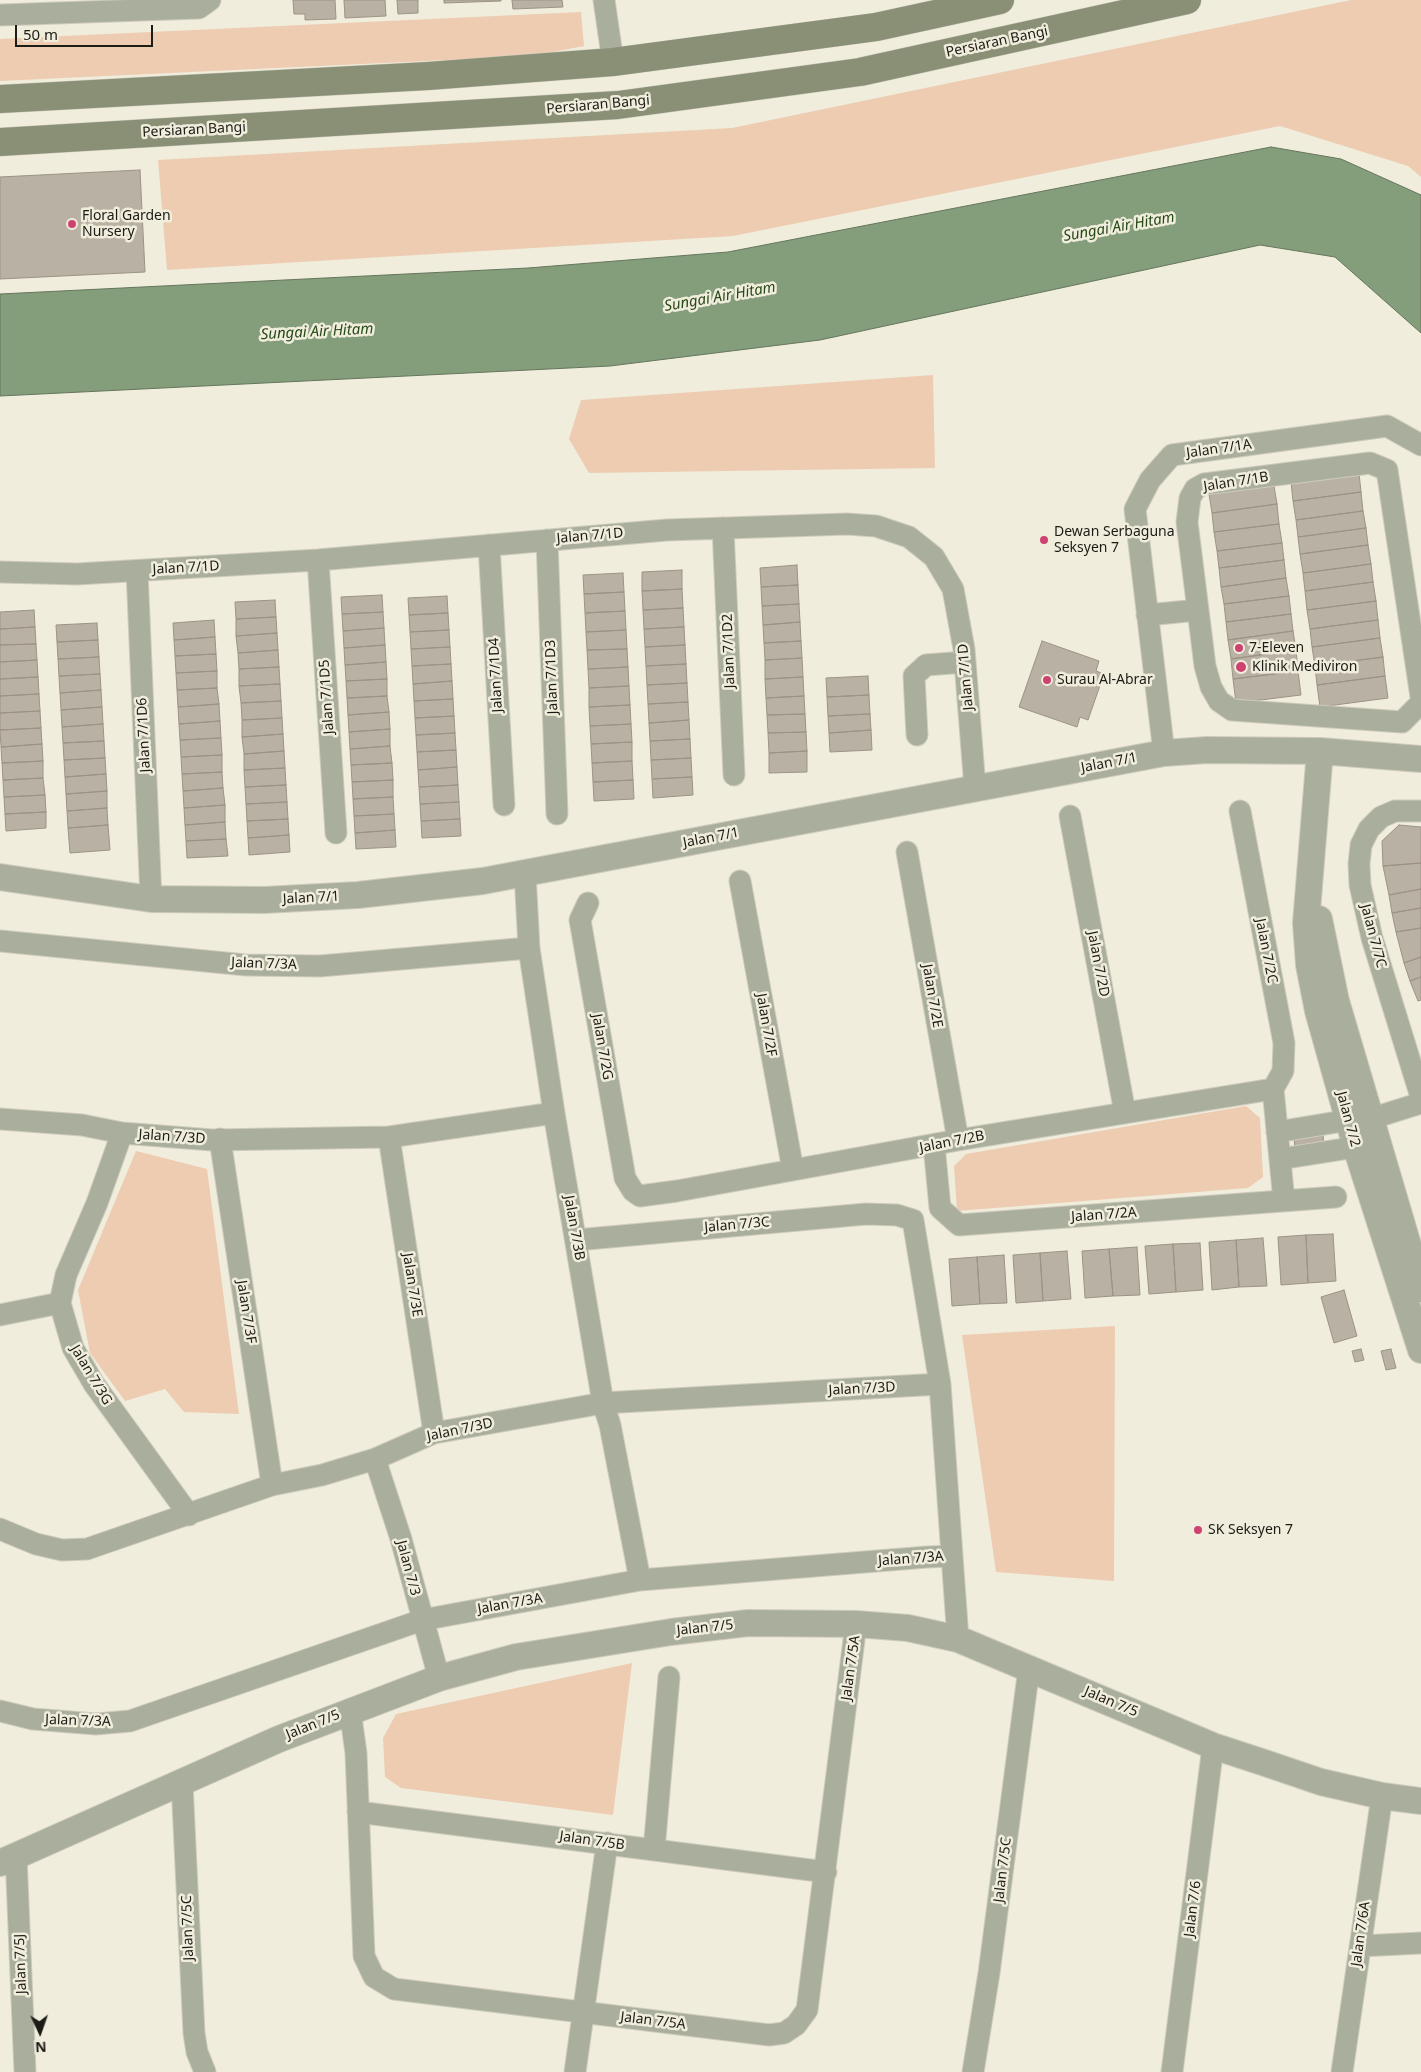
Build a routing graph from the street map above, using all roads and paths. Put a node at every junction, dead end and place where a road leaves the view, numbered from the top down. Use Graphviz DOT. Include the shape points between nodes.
graph roads {
  1 [pos="210,0"];
  2 [pos="604,0"];
  3 [pos="1000,0"];
  4 [pos="1187,0"];
  5 [pos="0,15"];
  6 [pos="613,62"];
  7 [pos="0,98"];
  8 [pos="0,142"];
  9 [pos="1421,445"];
  10 [pos="723,528"];
  11 [pos="547,540"];
  12 [pos="488,545"];
  13 [pos="318,560"];
  14 [pos="137,571"];
  15 [pos="0,572"];
  16 [pos="1413,601"];
  17 [pos="1198,610"];
  18 [pos="1147,616"];
  19 [pos="965,662"];
  20 [pos="1421,697"];
  21 [pos="1421,703"];
  22 [pos="917,735"];
  23 [pos="1320,751"];
  24 [pos="1164,752"];
  25 [pos="1421,758"];
  26 [pos="734,775"];
  27 [pos="974,788"];
  28 [pos="504,805"];
  29 [pos="1240,811"];
  30 [pos="1421,811"];
  31 [pos="556,814"];
  32 [pos="1070,816"];
  33 [pos="336,833"];
  34 [pos="907,852"];
  35 [pos="525,873"];
  36 [pos="0,877"];
  37 [pos="740,881"];
  38 [pos="151,899"];
  39 [pos="588,903"];
  40 [pos="0,941"];
  41 [pos="529,948"];
  42 [pos="1273,1089"];
  43 [pos="1421,1097"];
  44 [pos="1421,1103"];
  45 [pos="554,1113"];
  46 [pos="1125,1113"];
  47 [pos="0,1119"];
  48 [pos="1359,1120"];
  49 [pos="1277,1132"];
  50 [pos="122,1133"];
  51 [pos="389,1137"];
  52 [pos="220,1139"];
  53 [pos="958,1140"];
  54 [pos="934,1145"];
  55 [pos="1356,1147"];
  56 [pos="1280,1159"];
  57 [pos="792,1170"];
  58 [pos="633,1191"];
  59 [pos="1336,1197"];
  60 [pos="1284,1201"];
  61 [pos="576,1240"];
  62 [pos="1421,1289"];
  63 [pos="60,1303"];
  64 [pos="0,1315"];
  65 [pos="1421,1350"];
  66 [pos="940,1384"];
  67 [pos="603,1403"];
  68 [pos="434,1433"];
  69 [pos="375,1459"];
  70 [pos="272,1485"];
  71 [pos="189,1515"];
  72 [pos="0,1529"];
  73 [pos="952,1556"];
  74 [pos="640,1580"];
  75 [pos="422,1620"];
  76 [pos="856,1624"];
  77 [pos="958,1639"];
  78 [pos="1029,1668"];
  79 [pos="668,1677"];
  80 [pos="439,1678"];
  81 [pos="350,1710"];
  82 [pos="0,1711"];
  83 [pos="1213,1746"];
  84 [pos="182,1783"];
  85 [pos="1382,1796"];
  86 [pos="1421,1800"];
  87 [pos="358,1812"];
  88 [pos="607,1843"];
  89 [pos="654,1850"];
  90 [pos="8,1859"];
  91 [pos="826,1872"];
  92 [pos="1421,1943"];
  93 [pos="1360,1946"];
  94 [pos="583,2012"];
  95 [pos="25,2072"];
  96 [pos="206,2072"];
  97 [pos="575,2072"];
  98 [pos="973,2072"];
  99 [pos="1172,2072"];
  100 [pos="1342,2072"];
  1 -- 5 [label="street" via="199,8"];
  2 -- 6 [label="street"];
  3 -- 6 [label="main road" via="876,27"];
  4 -- 8 [label="main road, Persiaran Bangi" via="860,72 618,105"];
  6 -- 7 [label="main road" via="428,76"];
  9 -- 18 [label="street, Jalan 7/1A" via="1387,426 1172,455 1150,480 1135,509"];
  10 -- 11 [label="street, Jalan 7/1D"];
  10 -- 19 [label="street, Jalan 7/1D" via="847,524 876,526 909,537 934,557 953,589"];
  10 -- 26 [label="street, Jalan 7/1D2"];
  11 -- 12 [label="street, Jalan 7/1D"];
  11 -- 31 [label="street, Jalan 7/1D3"];
  12 -- 13 [label="street, Jalan 7/1D"];
  12 -- 28 [label="street, Jalan 7/1D4"];
  13 -- 14 [label="street, Jalan 7/1D"];
  13 -- 33 [label="street, Jalan 7/1D5"];
  14 -- 15 [label="street, Jalan 7/1D" via="77,574"];
  14 -- 38 [label="street, Jalan 7/1D6"];
  16 -- 17 [label="street, Jalan 7/1B" via="1387,470 1370,463 1204,484 1195,489 1190,498 1187,522"];
  16 -- 20 [label="street, Jalan 7/1B"];
  17 -- 18 [label="street"];
  17 -- 21 [label="street, Jalan 7/1B" via="1211,687 1220,701 1232,710 1402,722"];
  18 -- 24 [label="street, Jalan 7/1A"];
  19 -- 22 [label="street" via="926,665 914,676"];
  19 -- 27 [label="street, Jalan 7/1D"];
  23 -- 24 [label="street, Jalan 7/1"];
  23 -- 25 [label="street, Jalan 7/1"];
  23 -- 48 [label="street, Jalan 7/2" via="1311,882"];
  24 -- 27 [label="street, Jalan 7/1"];
  27 -- 35 [label="street, Jalan 7/1"];
  29 -- 42 [label="street, Jalan 7/2C" via="1284,1043 1283,1071"];
  30 -- 43 [label="street, Jalan 7/7C" via="1395,811 1381,817 1369,829 1361,845 1359,864 1360,885 1372,938"];
  32 -- 46 [label="street, Jalan 7/2D"];
  34 -- 53 [label="street, Jalan 7/2E"];
  35 -- 38 [label="street, Jalan 7/1" via="358,895 264,900"];
  35 -- 41 [label="street, Jalan 7/3B"];
  36 -- 38 [label="street, Jalan 7/1"];
  37 -- 57 [label="street, Jalan 7/2F"];
  39 -- 58 [label="street, Jalan 7/2G" via="580,920 625,1178"];
  40 -- 41 [label="street, Jalan 7/3A" via="104,953 320,966"];
  41 -- 45 [label="street, Jalan 7/3B"];
  42 -- 46 [label="street, Jalan 7/2B"];
  42 -- 49 [label="street"];
  44 -- 48 [label="street"];
  45 -- 51 [label="street, Jalan 7/3D"];
  45 -- 61 [label="street, Jalan 7/3B"];
  46 -- 53 [label="street, Jalan 7/2B"];
  47 -- 50 [label="street, Jalan 7/3D" via="82,1125"];
  48 -- 49 [label="street"];
  48 -- 55 [label="street, Jalan 7/2"];
  48 -- 62 [label="street, Jalan 7/2"];
  49 -- 56 [label="street"];
  50 -- 52 [label="street, Jalan 7/3D"];
  50 -- 63 [label="street, Jalan 7/3G" via="66,1275"];
  51 -- 52 [label="street, Jalan 7/3D"];
  51 -- 68 [label="street, Jalan 7/3E"];
  52 -- 70 [label="street, Jalan 7/3F"];
  53 -- 54 [label="street, Jalan 7/2B"];
  54 -- 57 [label="street, Jalan 7/2B"];
  54 -- 60 [label="street, Jalan 7/2A" via="940,1208 960,1225"];
  55 -- 56 [label="street"];
  55 -- 65 [label="street, Jalan 7/2"];
  56 -- 60 [label="street"];
  57 -- 58 [label="street, Jalan 7/2B" via="651,1195 640,1196"];
  59 -- 60 [label="street, Jalan 7/2A"];
  61 -- 66 [label="street, Jalan 7/3C" via="866,1214 897,1215 913,1220"];
  61 -- 67 [label="street, Jalan 7/3B"];
  63 -- 64 [label="street"];
  63 -- 71 [label="street, Jalan 7/3G" via="73,1348 81,1363"];
  66 -- 67 [label="street, Jalan 7/3D"];
  66 -- 73 [label="street"];
  67 -- 68 [label="street, Jalan 7/3D"];
  67 -- 74 [label="street, Jalan 7/3B"];
  68 -- 69 [label="street, Jalan 7/3D"];
  69 -- 70 [label="street, Jalan 7/3D" via="322,1475"];
  69 -- 75 [label="street, Jalan 7/3" via="401,1539"];
  70 -- 71 [label="street, Jalan 7/3D"];
  71 -- 72 [label="street, Jalan 7/3D" via="87,1549 62,1550 36,1544"];
  73 -- 74 [label="street, Jalan 7/3A"];
  73 -- 77 [label="street, Jalan 7/3A"];
  74 -- 75 [label="street, Jalan 7/3A"];
  75 -- 80 [label="street, Jalan 7/3"];
  75 -- 82 [label="street, Jalan 7/3A" via="130,1721 96,1724 33,1719"];
  76 -- 77 [label="street, Jalan 7/5" via="908,1628"];
  76 -- 80 [label="street, Jalan 7/5" via="748,1624 671,1632 516,1657"];
  76 -- 91 [label="street, Jalan 7/5A"];
  77 -- 78 [label="street, Jalan 7/5"];
  78 -- 83 [label="street, Jalan 7/5"];
  78 -- 98 [label="street, Jalan 7/5C"];
  79 -- 89 [label="street"];
  80 -- 81 [label="street, Jalan 7/5"];
  81 -- 84 [label="street, Jalan 7/5"];
  81 -- 87 [label="street, Jalan 7/5A" via="356,1753"];
  83 -- 85 [label="street, Jalan 7/5" via="1321,1782"];
  83 -- 99 [label="street, Jalan 7/6"];
  84 -- 90 [label="street, Jalan 7/5"];
  84 -- 96 [label="street, Jalan 7/5C" via="194,2033 197,2052"];
  85 -- 86 [label="street, Jalan 7/5"];
  85 -- 93 [label="street, Jalan 7/6A"];
  87 -- 88 [label="street, Jalan 7/5B"];
  87 -- 94 [label="street, Jalan 7/5A" via="364,1956 374,1977 394,1989"];
  88 -- 89 [label="street, Jalan 7/5B"];
  88 -- 94 [label="street"];
  89 -- 91 [label="street, Jalan 7/5B"];
  90 -- 95 [label="street, Jalan 7/5J"];
  91 -- 94 [label="street, Jalan 7/5A" via="807,2010 796,2025 784,2033 769,2035"];
  92 -- 93 [label="street"];
  93 -- 100 [label="street, Jalan 7/6A"];
  94 -- 97 [label="street"];
}
